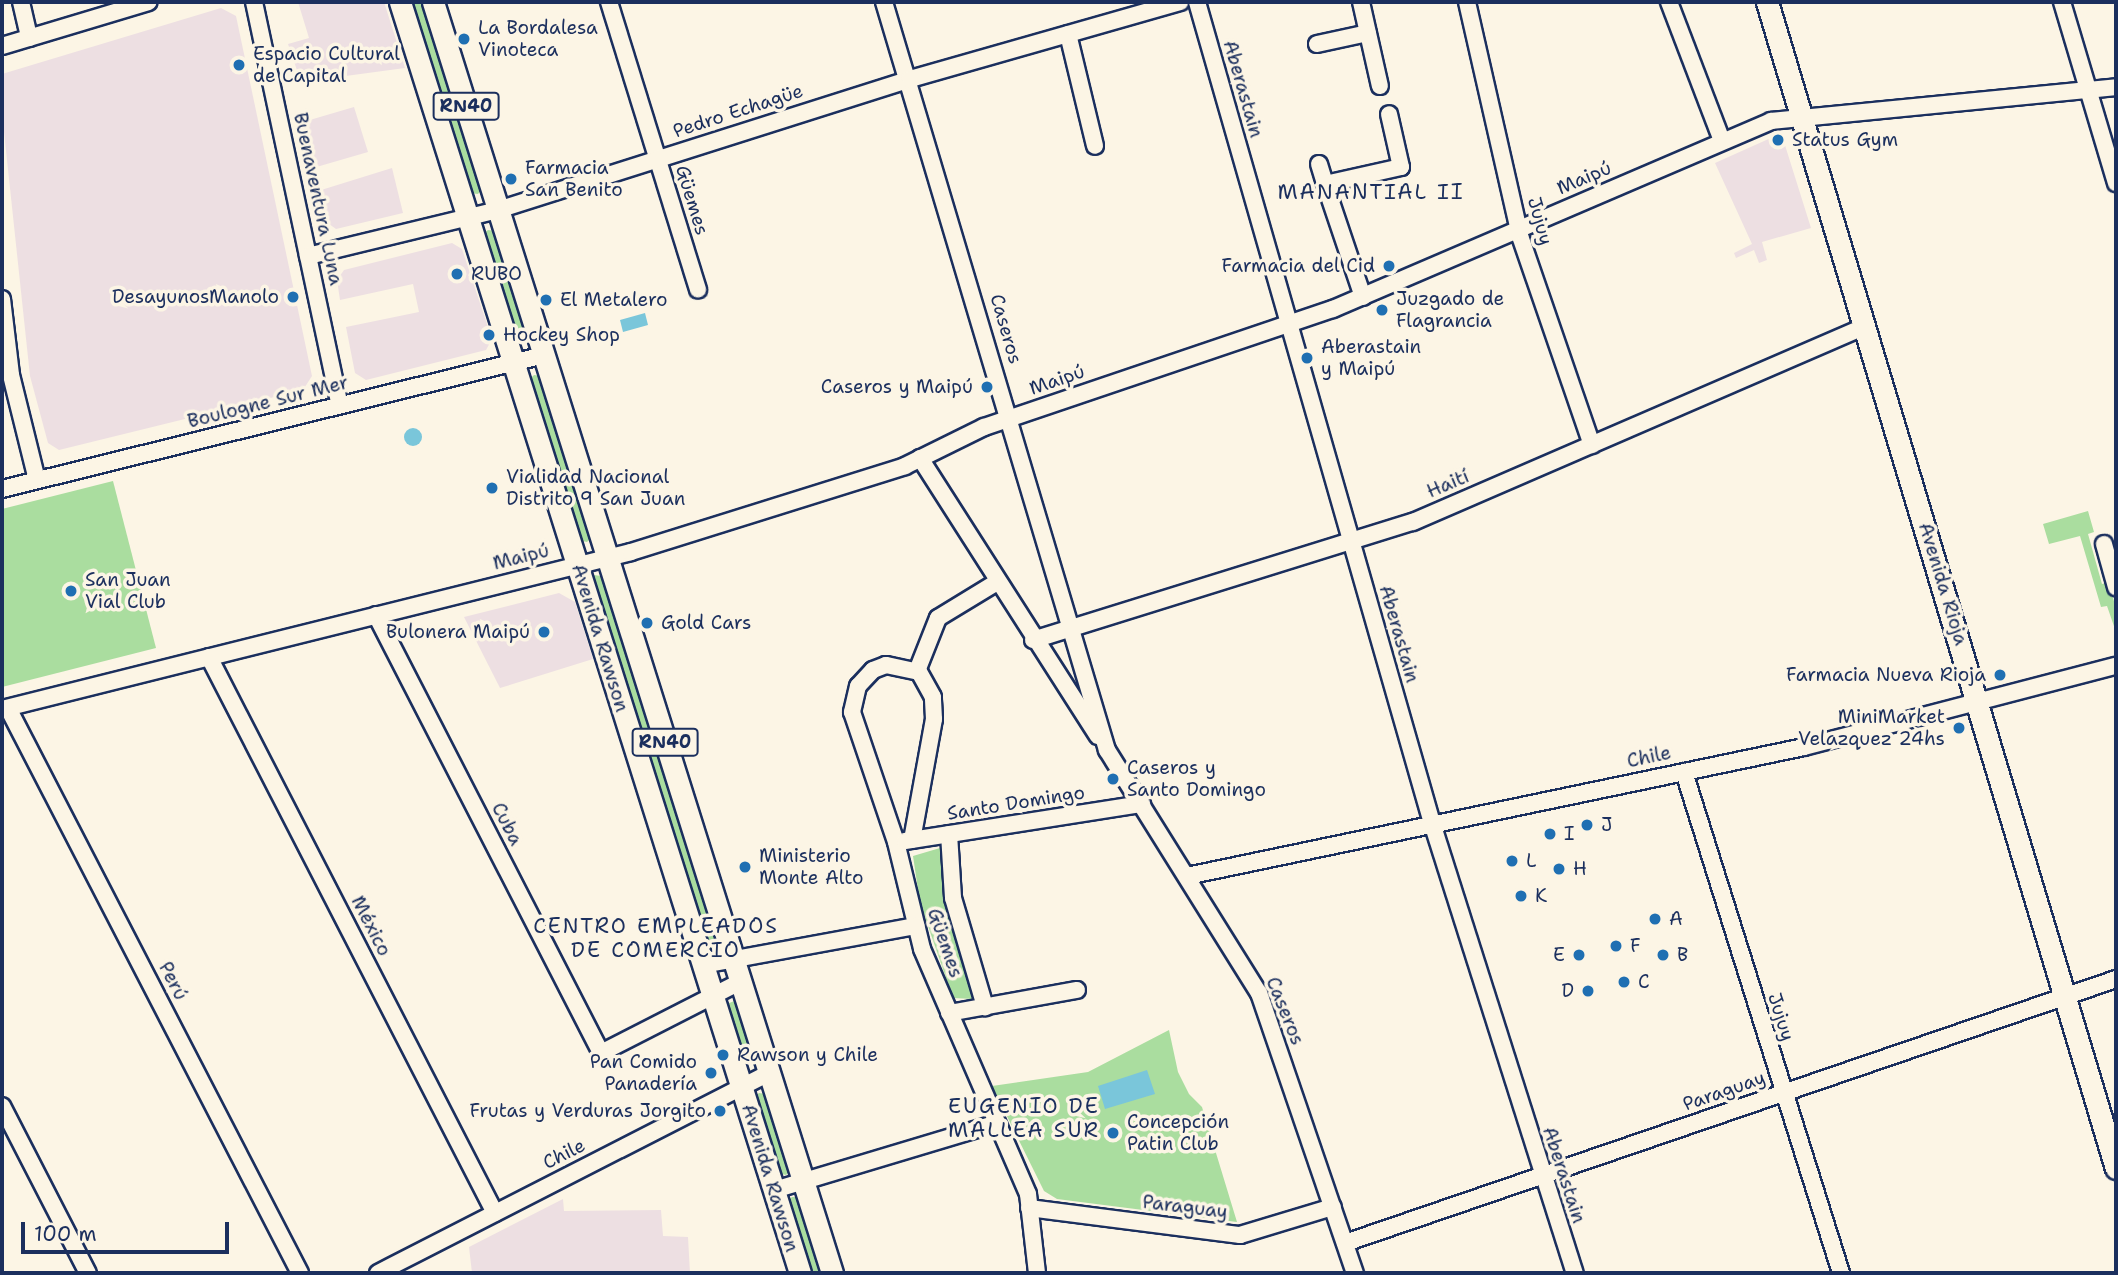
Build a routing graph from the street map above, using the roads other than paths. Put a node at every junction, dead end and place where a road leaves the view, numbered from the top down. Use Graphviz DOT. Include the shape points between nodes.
graph roads {
  1 [pos="21,2"];
  2 [pos="149,2"];
  3 [pos="254,2"];
  4 [pos="400,2"];
  5 [pos="433,2"];
  6 [pos="608,2"];
  7 [pos="884,2"];
  8 [pos="1180,2"];
  9 [pos="1197,2"];
  10 [pos="1361,2"];
  11 [pos="1468,2"];
  12 [pos="1668,2"];
  13 [pos="1767,2"];
  14 [pos="2062,2"];
  15 [pos="1368,33"];
  16 [pos="1068,34"];
  17 [pos="29,38"];
  18 [pos="1317,44"];
  19 [pos="2,46"];
  20 [pos="910,79"];
  21 [pos="1380,86"];
  22 [pos="2116,87"];
  23 [pos="2089,93"];
  24 [pos="1389,114"];
  25 [pos="1802,118"];
  26 [pos="1721,141"];
  27 [pos="1095,146"];
  28 [pos="658,159"];
  29 [pos="1319,164"];
  30 [pos="2116,183"];
  31 [pos="1325,184"];
  32 [pos="498,210"];
  33 [pos="468,218"];
  34 [pos="1518,229"];
  35 [pos="309,257"];
  36 [pos="698,290"];
  37 [pos="1363,297"];
  38 [pos="2,299"];
  39 [pos="1289,324"];
  40 [pos="1865,326"];
  41 [pos="544,355"];
  42 [pos="514,362"];
  43 [pos="340,405"];
  44 [pos="1010,418"];
  45 [pos="1592,444"];
  46 [pos="920,458"];
  47 [pos="37,481"];
  48 [pos="2,489"];
  49 [pos="1352,544"];
  50 [pos="2104,544"];
  51 [pos="607,558"];
  52 [pos="577,565"];
  53 [pos="997,582"];
  54 [pos="2116,587"];
  55 [pos="376,615"];
  56 [pos="1072,629"];
  57 [pos="1033,640"];
  58 [pos="209,657"];
  59 [pos="2116,666"];
  60 [pos="917,671"];
  61 [pos="1978,702"];
  62 [pos="5,708"];
  63 [pos="1107,750"];
  64 [pos="1684,772"];
  65 [pos="1142,804"];
  66 [pos="1432,823"];
  67 [pos="949,834"];
  68 [pos="904,841"];
  69 [pos="1187,876"];
  70 [pos="916,926"];
  71 [pos="733,960"];
  72 [pos="703,965"];
  73 [pos="2116,979"];
  74 [pos="740,982"];
  75 [pos="1077,989"];
  76 [pos="713,996"];
  77 [pos="2064,997"];
  78 [pos="985,1007"];
  79 [pos="949,1013"];
  80 [pos="769,1073"];
  81 [pos="741,1087"];
  82 [pos="1782,1093"];
  83 [pos="2,1106"];
  84 [pos="994,1124"];
  85 [pos="2116,1168"];
  86 [pos="1542,1175"];
  87 [pos="803,1181"];
  88 [pos="774,1190"];
  89 [pos="1333,1207"];
  90 [pos="1030,1208"];
  91 [pos="495,1213"];
  92 [pos="1345,1242"];
  93 [pos="88,1273"];
  94 [pos="300,1273"];
  95 [pos="378,1273"];
  96 [pos="800,1273"];
  97 [pos="831,1273"];
  98 [pos="1037,1273"];
  99 [pos="1355,1273"];
  100 [pos="1574,1273"];
  101 [pos="1841,1273"];
  1 -- 17 [label="street"];
  2 -- 17 [label="street"];
  3 -- 35 [label="street, Buenaventura Luna"];
  4 -- 33 [label="main road, Avenida Rawson / RN40"];
  5 -- 32 [label="main road, Avenida Rawson / RN40"];
  6 -- 28 [label="street, Güemes"];
  7 -- 20 [label="street, Caseros"];
  8 -- 16 [label="street, Pedro Echagüe"];
  9 -- 39 [label="street, Aberastain"];
  10 -- 15 [label="street"];
  11 -- 34 [label="street, Jujuy"];
  12 -- 26 [label="street"];
  13 -- 25 [label="main road, Avenida Rioja"];
  14 -- 23 [label="street"];
  15 -- 18 [label="street"];
  15 -- 21 [label="street"];
  16 -- 20 [label="street, Pedro Echagüe"];
  16 -- 27 [label="street"];
  17 -- 19 [label="street"];
  20 -- 28 [label="street, Pedro Echagüe"];
  20 -- 44 [label="street, Caseros"];
  22 -- 23 [label="street, Maipú"];
  23 -- 25 [label="street, Maipú"];
  23 -- 30 [label="street"];
  24 -- 31 [label="street" via="1401,167"];
  25 -- 26 [label="street, Maipú" via="1771,121"];
  25 -- 40 [label="main road, Avenida Rioja"];
  26 -- 34 [label="street, Maipú"];
  28 -- 32 [label="street, Pedro Echagüe"];
  28 -- 36 [label="street, Güemes"];
  29 -- 31 [label="street"];
  31 -- 37 [label="street"];
  32 -- 33 [label="street, Pedro Echagüe"];
  32 -- 41 [label="main road, Avenida Rawson / RN40"];
  33 -- 35 [label="street, Pedro Echagüe"];
  33 -- 42 [label="main road, Avenida Rawson / RN40"];
  34 -- 37 [label="street, Maipú"];
  34 -- 45 [label="street, Jujuy"];
  35 -- 43 [label="street, Buenaventura Luna"];
  37 -- 39 [label="street, Maipú"];
  38 -- 47 [label="street" via="10,375"];
  39 -- 44 [label="street, Maipú"];
  39 -- 49 [label="street, Aberastain"];
  40 -- 45 [label="street, Haití"];
  40 -- 61 [label="main road, Avenida Rioja"];
  41 -- 42 [label="street, Boulogne Sur Mer"];
  41 -- 51 [label="main road, Avenida Rawson / RN40"];
  42 -- 43 [label="street, Boulogne Sur Mer"];
  42 -- 52 [label="main road, Avenida Rawson / RN40"];
  43 -- 47 [label="street, Boulogne Sur Mer"];
  44 -- 46 [label="street, Maipú"];
  44 -- 56 [label="street, Caseros"];
  45 -- 49 [label="street, Haití"];
  46 -- 51 [label="street, Maipú"];
  46 -- 53 [label="street, Caseros"];
  47 -- 48 [label="street, Boulogne Sur Mer"];
  49 -- 56 [label="street, Haití"];
  49 -- 66 [label="street, Aberastain"];
  50 -- 54 [label="street"];
  51 -- 52 [label="street, Maipú"];
  51 -- 71 [label="main road, Avenida Rawson / RN40"];
  52 -- 55 [label="street, Maipú"];
  52 -- 72 [label="main road, Avenida Rawson / RN40"];
  53 -- 57 [label="street, Caseros"];
  53 -- 60 [label="street" via="938,618"];
  55 -- 58 [label="street, Maipú"];
  55 -- 76 [label="street, Cuba" via="601,1053"];
  56 -- 57 [label="street, Haití"];
  56 -- 63 [label="street, Caseros"];
  57 -- 63 [label="street, Caseros"];
  58 -- 62 [label="street, Maipú"];
  58 -- 91 [label="street, México"];
  59 -- 61 [label="street, Chile"];
  60 -- 68 [label="street, Güemes" via="929,685 934,713"];
  60 -- 68 [label="street, Güemes" via="881,667 863,680 853,697 852,712"];
  61 -- 64 [label="street, Chile"];
  61 -- 77 [label="main road, Avenida Rioja"];
  62 -- 94 [label="street, Perú"];
  63 -- 65 [label="street, Caseros"];
  64 -- 66 [label="street, Chile"];
  64 -- 82 [label="street, Jujuy"];
  65 -- 67 [label="street, Santo Domingo"];
  65 -- 69 [label="street, Caseros"];
  66 -- 69 [label="street, Chile"];
  66 -- 86 [label="street, Aberastain"];
  67 -- 68 [label="street, Santo Domingo"];
  67 -- 78 [label="street, Güemes" via="953,898"];
  68 -- 70 [label="street, Güemes"];
  69 -- 89 [label="street, Caseros" via="1259,993"];
  70 -- 71 [label="street"];
  70 -- 79 [label="street, Güemes"];
  71 -- 72 [label="street"];
  71 -- 74 [label="main road, Avenida Rawson / RN40"];
  72 -- 76 [label="main road, Avenida Rawson / RN40"];
  73 -- 77 [label="street, Paraguay"];
  74 -- 76 [label="street"];
  74 -- 80 [label="main road, Avenida Rawson / RN40"];
  75 -- 78 [label="street"];
  76 -- 81 [label="main road, Avenida Rawson / RN40"];
  77 -- 82 [label="street, Paraguay"];
  77 -- 85 [label="main road, Avenida Rioja"];
  78 -- 79 [label="street"];
  79 -- 84 [label="street, Güemes"];
  80 -- 81 [label="street, Chile"];
  80 -- 87 [label="main road, Avenida Rawson / RN40"];
  81 -- 88 [label="main road, Avenida Rawson / RN40"];
  81 -- 91 [label="street, Chile"];
  82 -- 86 [label="street, Paraguay"];
  82 -- 101 [label="street, Jujuy"];
  83 -- 93 [label="street"];
  84 -- 87 [label="street"];
  84 -- 90 [label="street, Güemes"];
  86 -- 92 [label="street, Paraguay"];
  86 -- 100 [label="street, Aberastain"];
  87 -- 88 [label="street"];
  87 -- 97 [label="main road, Avenida Rawson / RN40"];
  88 -- 96 [label="main road, Avenida Rawson / RN40"];
  89 -- 90 [label="street, Paraguay" via="1240,1235"];
  89 -- 92 [label="street, Caseros"];
  90 -- 98 [label="street, Güemes"];
  91 -- 95 [label="street, Chile"];
  92 -- 99 [label="street, Caseros"];
}
